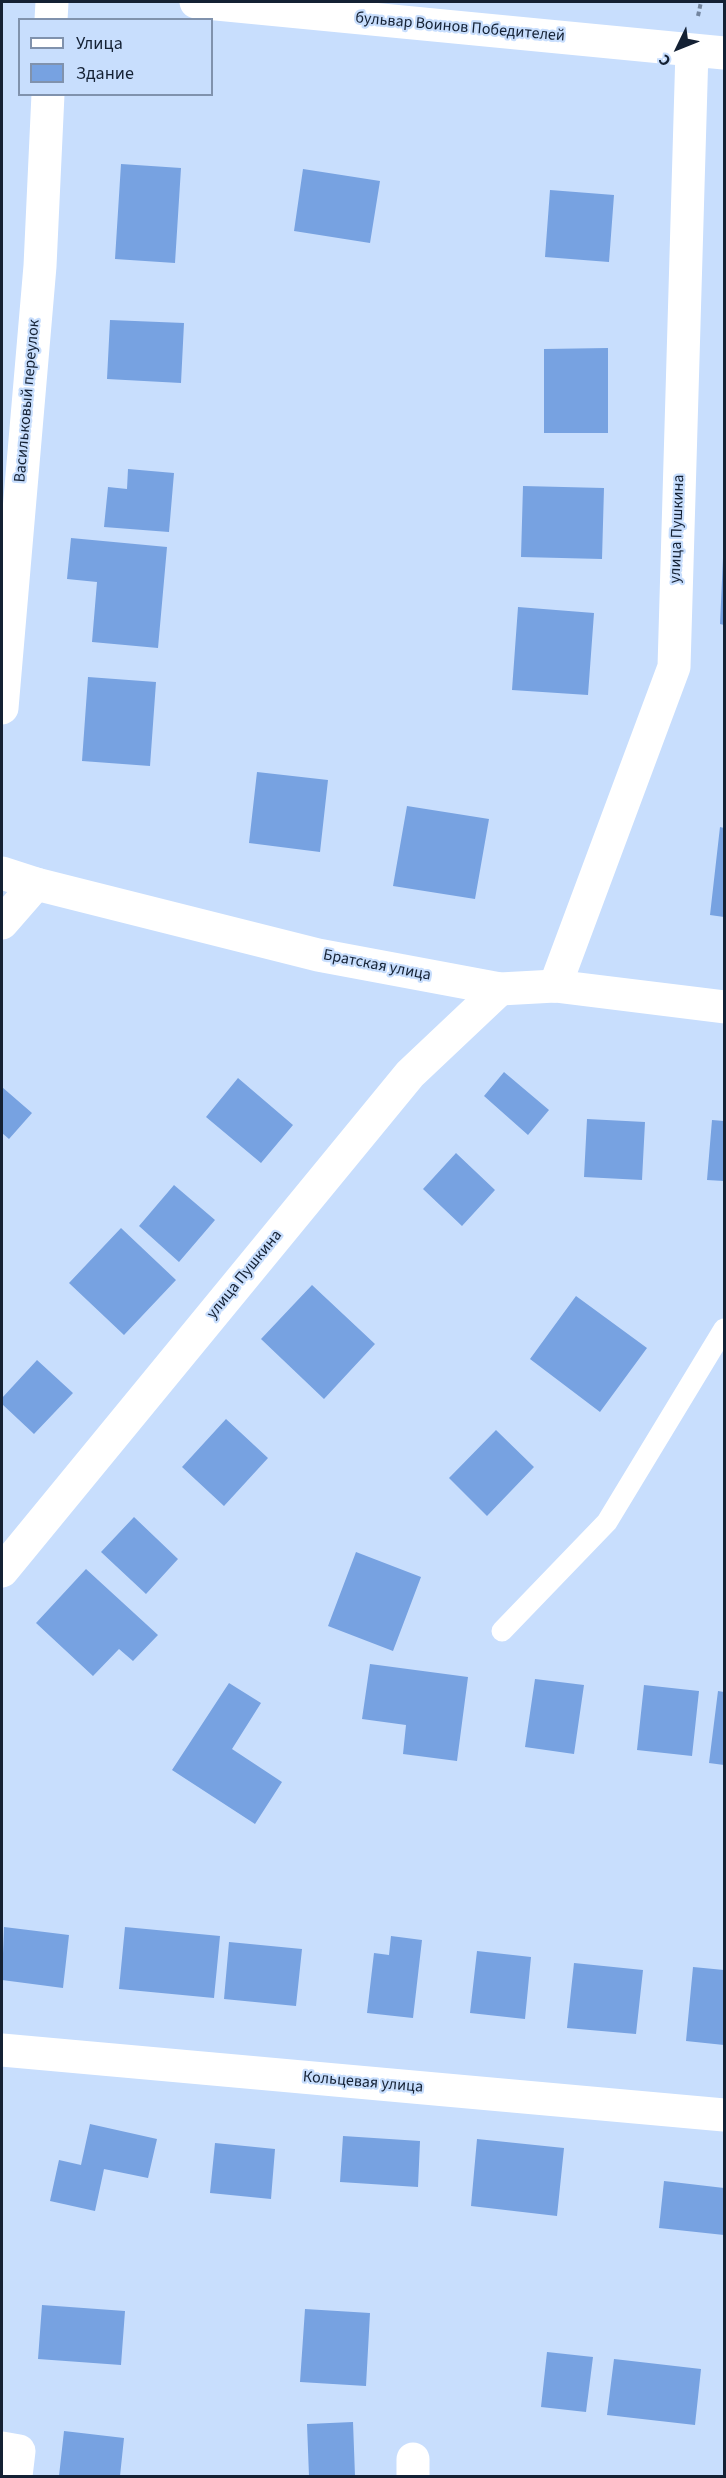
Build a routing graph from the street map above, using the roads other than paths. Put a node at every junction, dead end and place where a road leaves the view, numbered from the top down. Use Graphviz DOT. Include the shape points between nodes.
graph roads {
  1 [pos="52,2"];
  2 [pos="196,2"];
  3 [pos="51,18"];
  4 [pos="692,50"];
  5 [pos="724,53"];
  6 [pos="48,96"];
  7 [pos="2,708"];
  8 [pos="2,873"];
  9 [pos="36,884"];
  10 [pos="2,923"];
  11 [pos="555,986"];
  12 [pos="500,989"];
  13 [pos="724,1007"];
  14 [pos="724,1329"];
  15 [pos="2,1571"];
  16 [pos="502,1631"];
  17 [pos="2,2050"];
  18 [pos="724,2115"];
  19 [pos="2,2448"];
  20 [pos="16,2476"];
  1 -- 3 [label="street"];
  2 -- 4 [label="street, бульвар Воинов Победителей"];
  4 -- 5 [label="street, бульвар Воинов Победителей"];
  4 -- 11 [label="street, улица Пушкина" via="674,667"];
  6 -- 7 [label="street, Васильковый переулок" via="40,266"];
  8 -- 9 [label="street, Братская улица"];
  9 -- 10 [label="street"];
  9 -- 12 [label="street, Братская улица" via="318,955"];
  11 -- 12 [label="street, Братская улица"];
  11 -- 13 [label="street, Братская улица"];
  12 -- 15 [label="street, улица Пушкина" via="410,1074"];
  14 -- 16 [label="lane" via="607,1522"];
  17 -- 18 [label="street, Кольцевая улица"];
  19 -- 20 [label="street" via="19,2451"];
}
